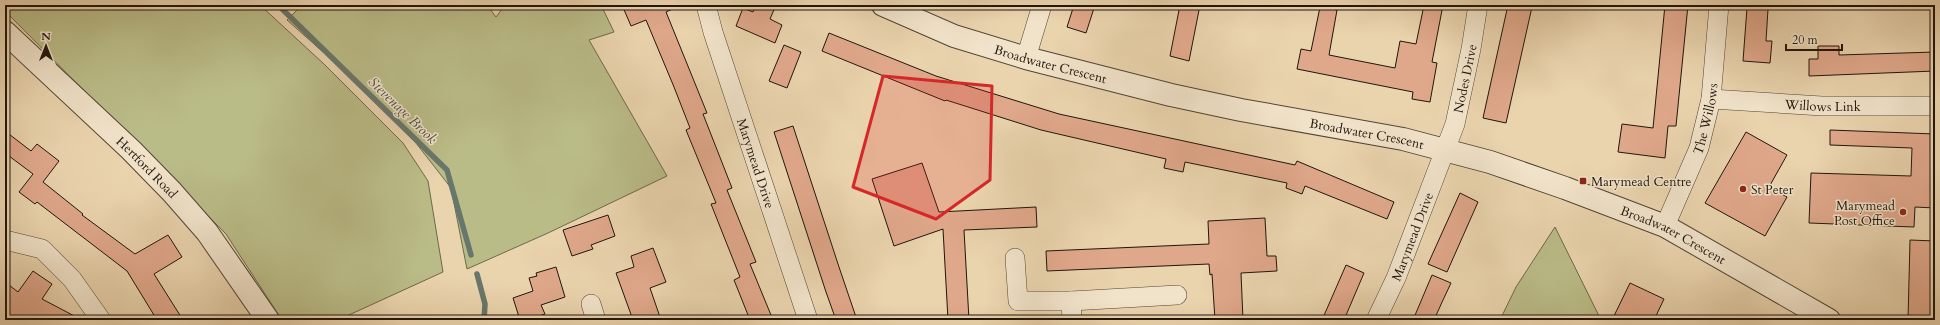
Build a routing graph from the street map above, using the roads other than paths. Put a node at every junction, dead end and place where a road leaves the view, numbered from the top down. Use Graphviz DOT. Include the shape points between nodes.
graph roads {
  1 [pos="706,5"];
  2 [pos="883,5"];
  3 [pos="1042,5"];
  4 [pos="1478,5"];
  5 [pos="1719,5"];
  6 [pos="5,32"];
  7 [pos="1026,58"];
  8 [pos="1711,99"];
  9 [pos="1935,106"];
  10 [pos="1446,151"];
  11 [pos="1665,226"];
  12 [pos="5,240"];
  13 [pos="1015,258"];
  14 [pos="1177,295"];
  15 [pos="1071,301"];
  16 [pos="101,320"];
  17 [pos="268,320"];
  18 [pos="808,320"];
  19 [pos="1072,320"];
  20 [pos="1376,320"];
  21 [pos="1829,320"];
  1 -- 18 [label="street, Marymead Drive"];
  2 -- 7 [label="street, Broadwater Crescent" via="954,36"];
  3 -- 7 [label="street"];
  4 -- 10 [label="street, Nodes Drive" via="1472,49 1455,124"];
  5 -- 8 [label="street, The Willows"];
  6 -- 17 [label="street, Hertford Road" via="172,192 207,232"];
  7 -- 10 [label="street, Broadwater Crescent" via="1241,110 1396,138"];
  8 -- 9 [label="street, Willows Link" via="1822,106"];
  8 -- 11 [label="street, The Willows" via="1699,148"];
  10 -- 11 [label="street, Broadwater Crescent" via="1490,162"];
  10 -- 20 [label="street, Marymead Drive" via="1396,278"];
  11 -- 21 [label="street, Broadwater Crescent"];
  12 -- 16 [label="street" via="42,249 72,279"];
  13 -- 15 [label="street" via="1018,301"];
  14 -- 15 [label="street"];
  15 -- 19 [label="street"];
}
